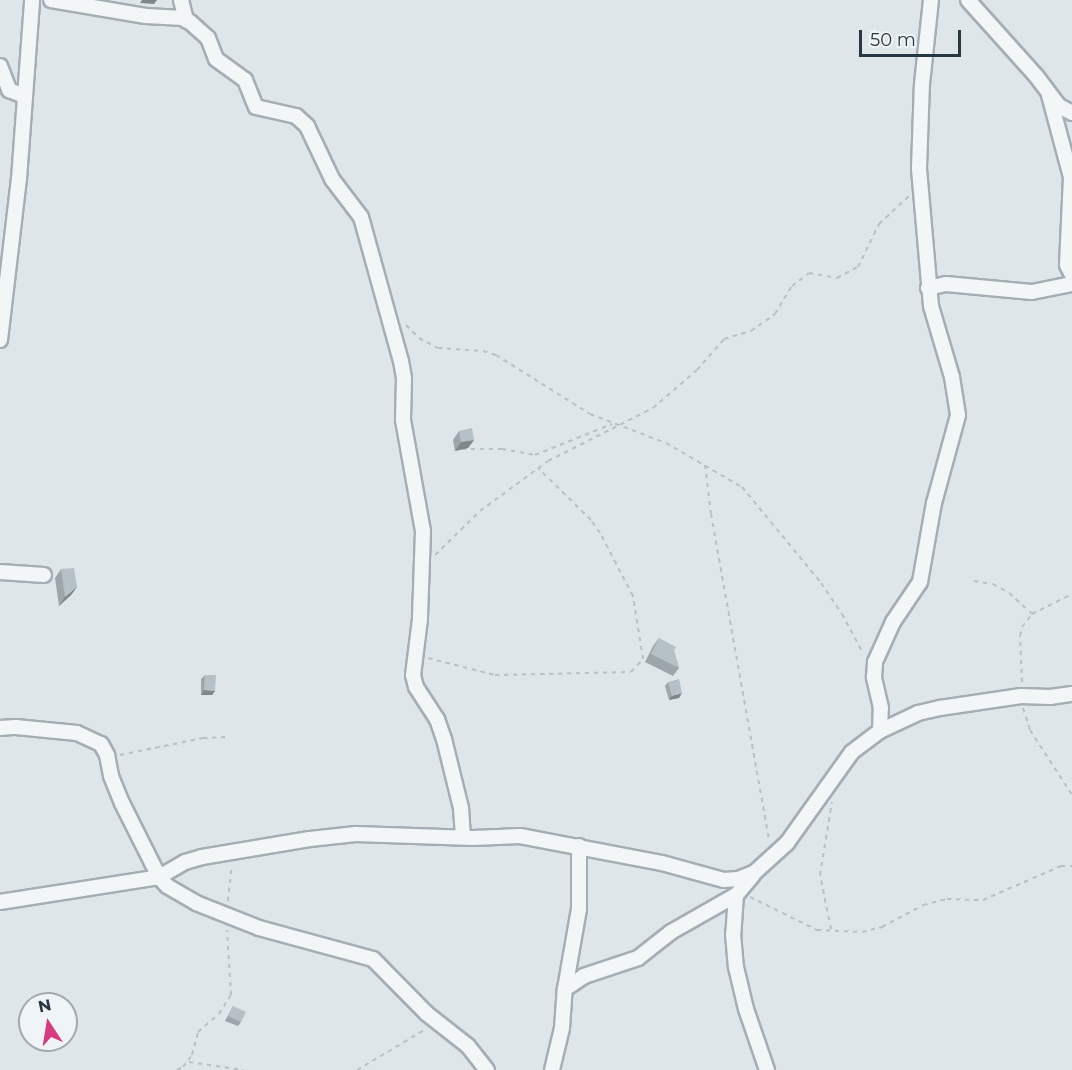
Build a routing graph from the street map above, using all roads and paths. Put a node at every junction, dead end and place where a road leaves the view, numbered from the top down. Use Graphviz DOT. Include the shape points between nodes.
graph roads {
  1 [pos="32,0"];
  2 [pos="51,0"];
  3 [pos="181,0"];
  4 [pos="931,0"];
  5 [pos="968,0"];
  6 [pos="186,20"];
  7 [pos="0,66"];
  8 [pos="1049,95"];
  9 [pos="25,96"];
  10 [pos="1072,113"];
  11 [pos="921,189"];
  12 [pos="1072,275"];
  13 [pos="1072,284"];
  14 [pos="928,288"];
  15 [pos="384,307"];
  16 [pos="0,340"];
  17 [pos="612,424"];
  18 [pos="618,426"];
  19 [pos="455,450"];
  20 [pos="705,464"];
  21 [pos="538,468"];
  22 [pos="421,568"];
  23 [pos="0,572"];
  24 [pos="44,574"];
  25 [pos="974,581"];
  26 [pos="1072,594"];
  27 [pos="1032,614"];
  28 [pos="416,658"];
  29 [pos="874,677"];
  30 [pos="1072,694"];
  31 [pos="1021,696"];
  32 [pos="0,728"];
  33 [pos="880,731"];
  34 [pos="229,737"];
  35 [pos="107,755"];
  36 [pos="826,786"];
  37 [pos="1072,795"];
  38 [pos="464,837"];
  39 [pos="579,846"];
  40 [pos="229,854"];
  41 [pos="771,859"];
  42 [pos="1072,866"];
  43 [pos="754,873"];
  44 [pos="159,877"];
  45 [pos="738,894"];
  46 [pos="0,902"];
  47 [pos="226,916"];
  48 [pos="831,930"];
  49 [pos="565,989"];
  50 [pos="437,1023"];
  51 [pos="188,1062"];
  52 [pos="177,1070"];
  53 [pos="243,1070"];
  54 [pos="357,1070"];
  55 [pos="487,1070"];
  56 [pos="552,1070"];
  57 [pos="767,1070"];
  1 -- 9 [label="street"];
  2 -- 6 [label="street"];
  3 -- 6 [label="street"];
  4 -- 11 [label="street" via="921,95"];
  5 -- 8 [label="street"];
  6 -- 15 [label="street" via="208,38 216,59 245,80 256,107 296,116 307,126 332,179 365,225"];
  7 -- 9 [label="street" via="9,90"];
  8 -- 10 [label="street"];
  8 -- 12 [label="street" via="1071,177 1067,265"];
  9 -- 16 [label="street"];
  11 -- 14 [label="street"];
  11 -- 18 [label="path" via="894,207 879,224 858,267 837,278 809,273 792,286 776,314 751,331 724,339 697,370 653,408"];
  13 -- 14 [label="street" via="1032,291 946,284"];
  14 -- 29 [label="street" via="958,415 933,503 920,582 879,649"];
  15 -- 17 [label="path" via="428,344 495,355"];
  15 -- 22 [label="street" via="403,369 403,420 423,531"];
  17 -- 18 [label="path"];
  17 -- 19 [label="path" via="535,455 502,449"];
  18 -- 20 [label="path" via="666,443"];
  18 -- 21 [label="path"];
  20 -- 29 [label="path" via="742,487 821,583 859,644"];
  20 -- 41 [label="path"];
  21 -- 22 [label="path" via="480,511"];
  21 -- 28 [label="path" via="600,533 633,596 643,659 632,672 495,675"];
  22 -- 28 [label="street"];
  23 -- 24 [label="street"];
  25 -- 27 [label="path" via="993,584 1009,593"];
  26 -- 27 [label="path"];
  27 -- 31 [label="path" via="1020,636"];
  28 -- 38 [label="street" via="415,680 441,727"];
  29 -- 33 [label="street" via="881,708"];
  30 -- 31 [label="street" via="1050,698"];
  31 -- 33 [label="street" via="929,710"];
  31 -- 37 [label="path" via="1030,730"];
  32 -- 35 [label="street" via="77,734 101,744"];
  33 -- 36 [label="street" via="852,752"];
  34 -- 35 [label="path"];
  35 -- 44 [label="street" via="122,804"];
  36 -- 41 [label="street" via="804,821"];
  36 -- 48 [label="path" via="832,812 820,875"];
  38 -- 39 [label="street" via="520,836"];
  38 -- 40 [label="street" via="356,834"];
  39 -- 43 [label="street" via="724,880"];
  39 -- 49 [label="street" via="579,909"];
  40 -- 44 [label="street" via="191,860"];
  40 -- 47 [label="path" via="232,867"];
  41 -- 43 [label="street"];
  42 -- 48 [label="path" via="1061,866 983,900 947,898 923,905 882,927 862,932"];
  43 -- 45 [label="street"];
  44 -- 46 [label="street"];
  44 -- 47 [label="street" via="182,895"];
  45 -- 48 [label="path" via="802,925"];
  45 -- 49 [label="street" via="670,932 639,958 584,976"];
  45 -- 57 [label="street" via="733,933 736,967"];
  47 -- 50 [label="street" via="373,959"];
  47 -- 51 [label="path" via="231,995 219,1014 198,1032"];
  49 -- 56 [label="street" via="562,1028"];
  50 -- 54 [label="path"];
  50 -- 55 [label="street" via="464,1042"];
  51 -- 52 [label="path"];
  51 -- 53 [label="path"];
}
